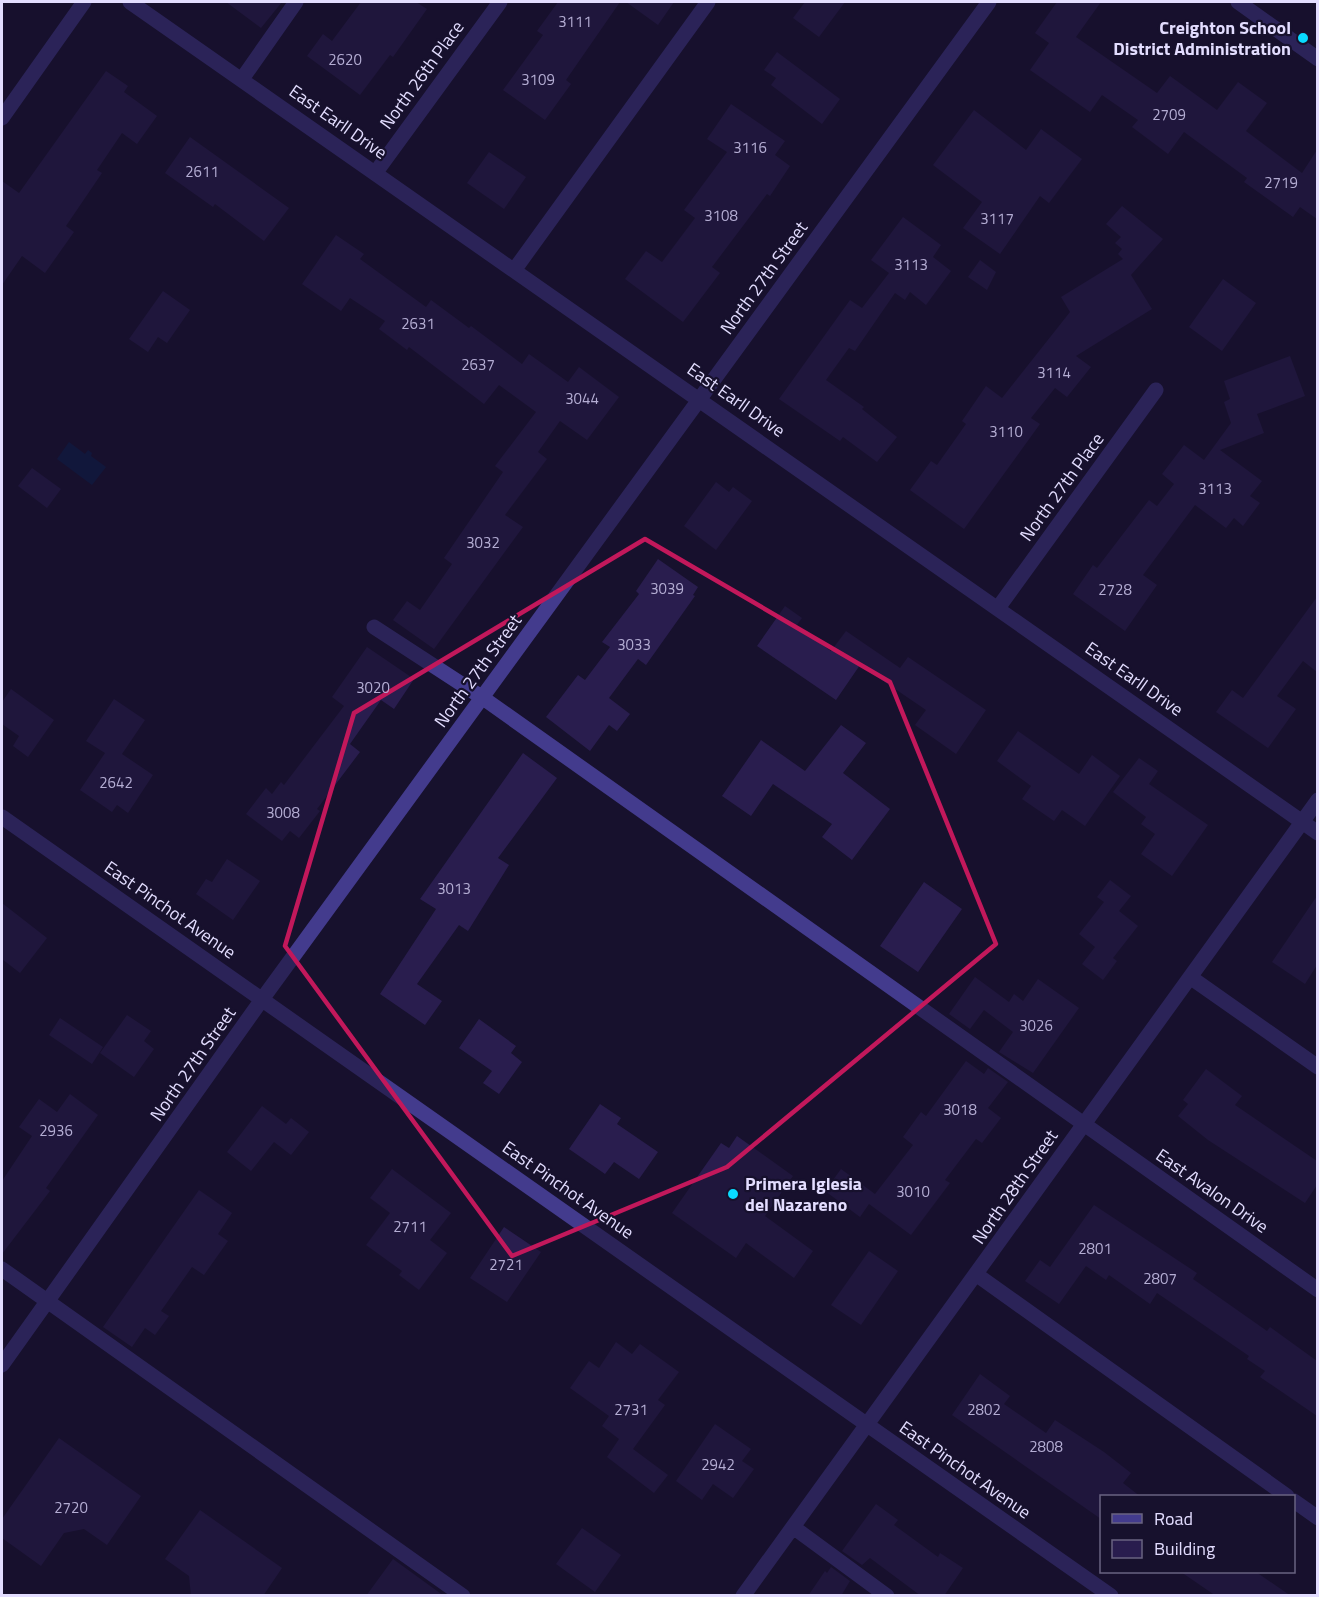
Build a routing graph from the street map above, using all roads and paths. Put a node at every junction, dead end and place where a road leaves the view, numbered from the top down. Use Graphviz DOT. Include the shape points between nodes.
graph roads {
  1 [pos="84,2"];
  2 [pos="130,2"];
  3 [pos="296,2"];
  4 [pos="500,2"];
  5 [pos="708,2"];
  6 [pos="989,2"];
  7 [pos="1238,2"];
  8 [pos="1317,59"];
  9 [pos="242,79"];
  10 [pos="2,118"];
  11 [pos="376,172"];
  12 [pos="515,269"];
  13 [pos="1156,390"];
  14 [pos="701,399"];
  15 [pos="998,608"];
  16 [pos="374,627"];
  17 [pos="483,698"];
  18 [pos="1317,800"];
  19 [pos="2,817"];
  20 [pos="1302,822"];
  21 [pos="1317,833"];
  22 [pos="1190,977"];
  23 [pos="263,998"];
  24 [pos="1317,1067"];
  25 [pos="1084,1124"];
  26 [pos="2,1269"];
  27 [pos="977,1275"];
  28 [pos="1317,1290"];
  29 [pos="48,1301"];
  30 [pos="2,1365"];
  31 [pos="867,1425"];
  32 [pos="1284,1495"];
  33 [pos="1295,1502"];
  34 [pos="1317,1518"];
  35 [pos="794,1527"];
  36 [pos="463,1596"];
  37 [pos="743,1596"];
  38 [pos="887,1596"];
  39 [pos="1111,1596"];
  1 -- 10 [label="street"];
  2 -- 9 [label="street, East Earll Drive"];
  3 -- 9 [label="street"];
  4 -- 11 [label="street, North 26th Place"];
  5 -- 12 [label="street"];
  6 -- 14 [label="street, North 27th Street"];
  7 -- 8 [label="street"];
  9 -- 11 [label="street, East Earll Drive"];
  11 -- 12 [label="street, East Earll Drive"];
  12 -- 14 [label="street, East Earll Drive"];
  13 -- 15 [label="street, North 27th Place"];
  14 -- 15 [label="street, East Earll Drive"];
  14 -- 17 [label="street, North 27th Street"];
  15 -- 20 [label="street, East Earll Drive"];
  16 -- 17 [label="street, East Avalon Drive"];
  17 -- 23 [label="street, North 27th Street"];
  17 -- 25 [label="street, East Avalon Drive"];
  18 -- 20 [label="street, North 28th Street"];
  19 -- 23 [label="street, East Pinchot Avenue"];
  20 -- 21 [label="street, East Earll Drive"];
  20 -- 22 [label="street, North 28th Street"];
  22 -- 24 [label="street"];
  22 -- 25 [label="street, North 28th Street"];
  23 -- 29 [label="street, North 27th Street"];
  23 -- 31 [label="street, East Pinchot Avenue"];
  25 -- 27 [label="street, North 28th Street"];
  25 -- 28 [label="street, East Avalon Drive"];
  26 -- 29 [label="street"];
  27 -- 31 [label="street, North 28th Street"];
  27 -- 32 [label="street"];
  29 -- 30 [label="street, North 27th Street"];
  29 -- 36 [label="street"];
  31 -- 35 [label="street, North 28th Street"];
  31 -- 39 [label="street, East Pinchot Avenue"];
  33 -- 34 [label="street"];
  35 -- 37 [label="street, North 28th Street"];
  35 -- 38 [label="street"];
}
